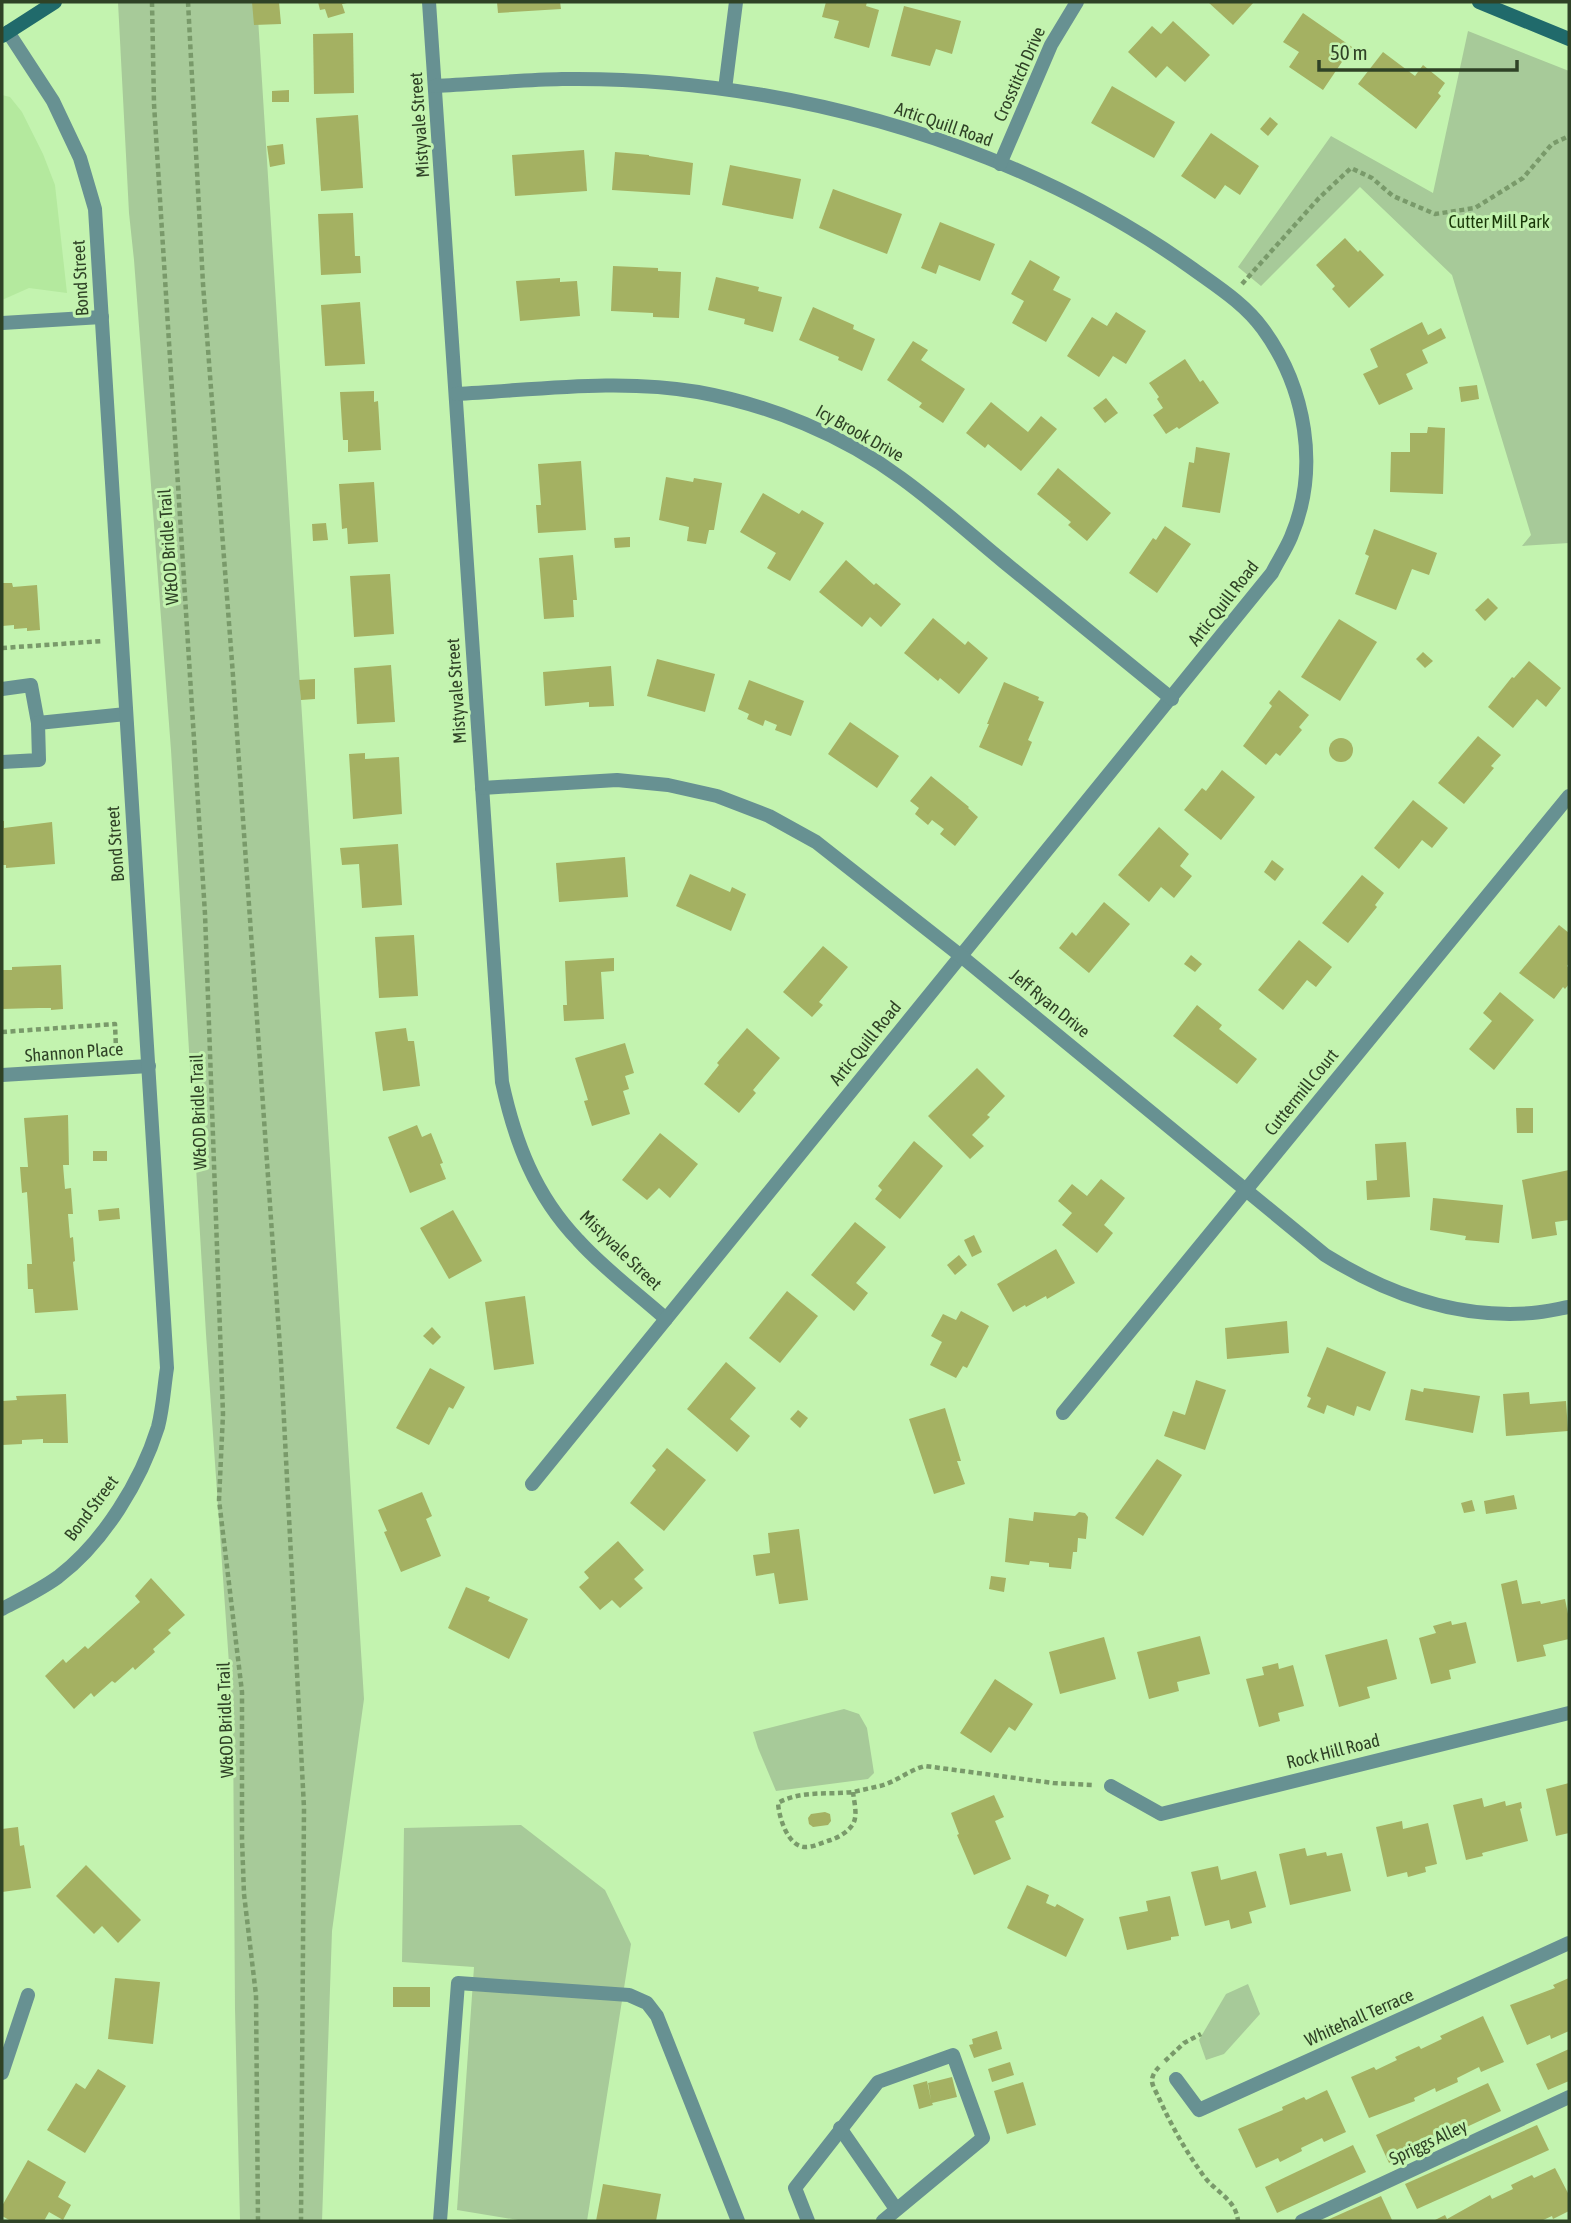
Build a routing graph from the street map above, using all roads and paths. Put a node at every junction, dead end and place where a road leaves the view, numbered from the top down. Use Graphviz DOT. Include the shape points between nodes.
graph roads {
  1 [pos="55,2"];
  2 [pos="152,2"];
  3 [pos="188,2"];
  4 [pos="429,2"];
  5 [pos="736,2"];
  6 [pos="1077,2"];
  7 [pos="1479,2"];
  8 [pos="5,34"];
  9 [pos="1569,39"];
  10 [pos="435,86"];
  11 [pos="724,89"];
  12 [pos="1569,136"];
  13 [pos="1000,164"];
  14 [pos="1231,297"];
  15 [pos="102,317"];
  16 [pos="2,323"];
  17 [pos="456,394"];
  18 [pos="122,640"];
  19 [pos="2,648"];
  20 [pos="2,689"];
  21 [pos="1171,699"];
  22 [pos="126,714"];
  23 [pos="38,723"];
  24 [pos="2,762"];
  25 [pos="482,788"];
  26 [pos="1569,796"];
  27 [pos="961,956"];
  28 [pos="2,1031"];
  29 [pos="149,1066"];
  30 [pos="117,1068"];
  31 [pos="2,1076"];
  32 [pos="1247,1190"];
  33 [pos="1569,1307"];
  34 [pos="666,1319"];
  35 [pos="1063,1413"];
  36 [pos="532,1484"];
  37 [pos="2,1609"];
  38 [pos="1569,1713"];
  39 [pos="1111,1786"];
  40 [pos="853,1792"];
  41 [pos="1569,1944"];
  42 [pos="28,1995"];
  43 [pos="2,2073"];
  44 [pos="1176,2079"];
  45 [pos="1569,2097"];
  46 [pos="841,2128"];
  47 [pos="896,2209"];
  48 [pos="258,2221"];
  49 [pos="301,2221"];
  50 [pos="440,2221"];
  51 [pos="738,2221"];
  52 [pos="808,2221"];
  53 [pos="883,2221"];
  54 [pos="1302,2221"];
  1 -- 8 [label="main road"];
  2 -- 48 [label="path, W&OD Bridle Trail" via="154,104 205,914 223,1414 219,1500 242,1692 244,1895 256,1995"];
  3 -- 49 [label="path" via="281,1362 304,1808"];
  4 -- 10 [label="street, Mistyvale Street"];
  5 -- 11 [label="street"];
  6 -- 13 [label="street, Crosstitch Drive" via="1051,45"];
  7 -- 9 [label="main road"];
  8 -- 15 [label="street, Bond Street" via="53,101 80,158 95,209"];
  10 -- 11 [label="street, Artic Quill Road" via="563,79"];
  10 -- 17 [label="street, Mistyvale Street"];
  11 -- 13 [label="street, Artic Quill Road" via="846,112"];
  12 -- 14 [label="path" via="1552,144 1523,178 1475,208 1435,214 1393,195 1351,168"];
  13 -- 14 [label="street, Artic Quill Road" via="1108,216"];
  14 -- 21 [label="street, Artic Quill Road" via="1262,328 1296,390 1307,465 1302,501 1272,573"];
  15 -- 16 [label="street"];
  15 -- 18 [label="street, Bond Street"];
  17 -- 21 [label="street, Icy Brook Drive" via="642,386 751,404 802,423 900,477"];
  17 -- 25 [label="street, Mistyvale Street"];
  18 -- 19 [label="path"];
  18 -- 22 [label="street, Bond Street"];
  20 -- 23 [label="street" via="31,685"];
  21 -- 27 [label="street, Artic Quill Road"];
  22 -- 23 [label="street"];
  22 -- 29 [label="street, Bond Street"];
  23 -- 24 [label="street" via="38,760"];
  25 -- 27 [label="street, Jeff Ryan Drive" via="617,780 717,796 769,816 816,842"];
  25 -- 34 [label="street, Mistyvale Street" via="502,1082 511,1124 547,1201 575,1238"];
  26 -- 32 [label="street, Cuttermill Court"];
  27 -- 32 [label="street, Jeff Ryan Drive"];
  27 -- 34 [label="street, Artic Quill Road"];
  28 -- 30 [label="path" via="115,1024"];
  29 -- 30 [label="street, Shannon Place"];
  29 -- 37 [label="street, Bond Street" via="167,1368 159,1424 144,1466 120,1508 83,1554 59,1576"];
  30 -- 31 [label="street, Shannon Place"];
  32 -- 33 [label="street, Jeff Ryan Drive" via="1325,1255 1398,1293 1483,1313"];
  32 -- 35 [label="street, Cuttermill Court"];
  34 -- 36 [label="street, Artic Quill Road"];
  38 -- 39 [label="street, Rock Hill Road" via="1161,1814"];
  39 -- 40 [label="path" via="925,1766"];
  40 -- 40 [label="path" via="803,1795 778,1803 787,1834 805,1847 847,1831 854,1822"];
  41 -- 44 [label="street, Whitehall Terrace" via="1199,2110"];
  42 -- 43 [label="street"];
  45 -- 54 [label="street, Spriggs Alley"];
  46 -- 47 [label="street"];
  46 -- 47 [label="street" via="878,2082 953,2055 983,2138"];
  46 -- 52 [label="street" via="794,2188"];
  47 -- 53 [label="street"];
  50 -- 51 [label="street" via="458,1983 629,1995 647,2003 657,2016"];
}
